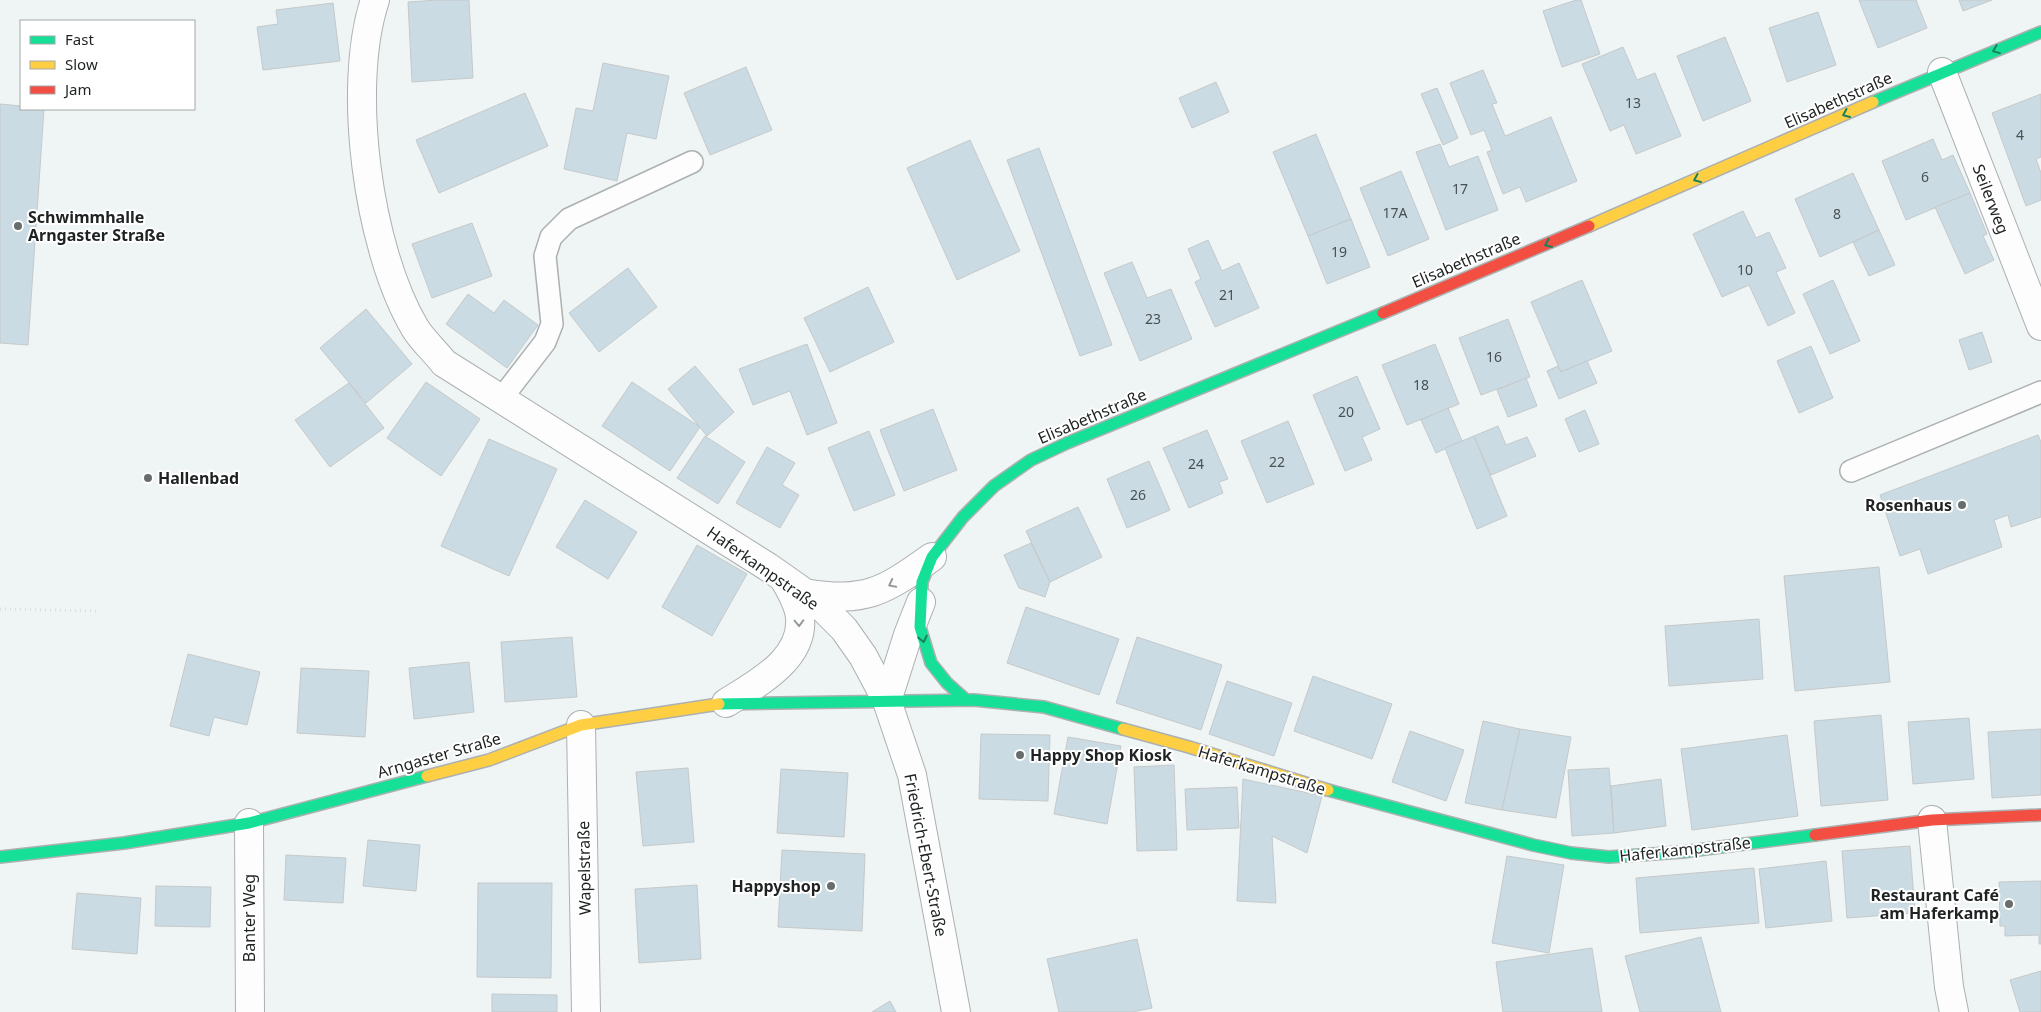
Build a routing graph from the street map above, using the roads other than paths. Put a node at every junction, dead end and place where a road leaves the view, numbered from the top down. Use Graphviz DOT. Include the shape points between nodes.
graph roads {
  1 [pos="375,0"];
  2 [pos="2041,32"];
  3 [pos="1942,72"];
  4 [pos="692,162"];
  5 [pos="2041,326"];
  6 [pos="2041,392"];
  7 [pos="501,399"];
  8 [pos="1852,471"];
  9 [pos="932,557"];
  10 [pos="794,586"];
  11 [pos="921,602"];
  12 [pos="966,700"];
  13 [pos="887,701"];
  14 [pos="726,702"];
  15 [pos="581,725"];
  16 [pos="2041,815"];
  17 [pos="1932,820"];
  18 [pos="249,823"];
  19 [pos="0,858"];
  20 [pos="250,1012"];
  21 [pos="586,1012"];
  22 [pos="956,1012"];
  23 [pos="1954,1012"];
  1 -- 7 [label="street, Haferkampstraße" via="367,22 360,96 367,171 381,245 397,292 416,329 444,362"];
  2 -- 3 [label="street, Elisabethstraße, one-way"];
  3 -- 5 [label="street, Seilerweg"];
  3 -- 9 [label="street, Elisabethstraße, one-way" via="1581,230 1049,451 994,486 963,517"];
  4 -- 7 [label="lane" via="568,219 550,237 545,256 552,324 545,342"];
  6 -- 8 [label="lane"];
  7 -- 10 [label="street, Haferkampstraße"];
  9 -- 10 [label="street, one-way" via="896,583 853,597 833,598"];
  9 -- 11 [label="street, Elisabethstraße" via="922,582"];
  10 -- 13 [label="street, Haferkampstraße" via="815,600 844,629"];
  10 -- 14 [label="street, one-way" via="801,629 794,646 780,667"];
  11 -- 12 [label="street, Elisabethstraße, one-way" via="920,627 931,663 946,683"];
  11 -- 13 [label="street"];
  12 -- 13 [label="street, Haferkampstraße"];
  12 -- 17 [label="street, Haferkampstraße" via="1044,708 1353,798 1571,853 1642,856"];
  13 -- 14 [label="street, Arngaster Straße"];
  13 -- 22 [label="street, Friedrich-Ebert-Straße" via="912,775"];
  14 -- 15 [label="street, Arngaster Straße"];
  15 -- 18 [label="street, Arngaster Straße" via="489,760"];
  15 -- 21 [label="street, Wapelstraße"];
  16 -- 17 [label="street, Haferkampstraße"];
  17 -- 23 [label="street"];
  18 -- 19 [label="street, Arngaster Straße"];
  18 -- 20 [label="street, Banter Weg"];
}
